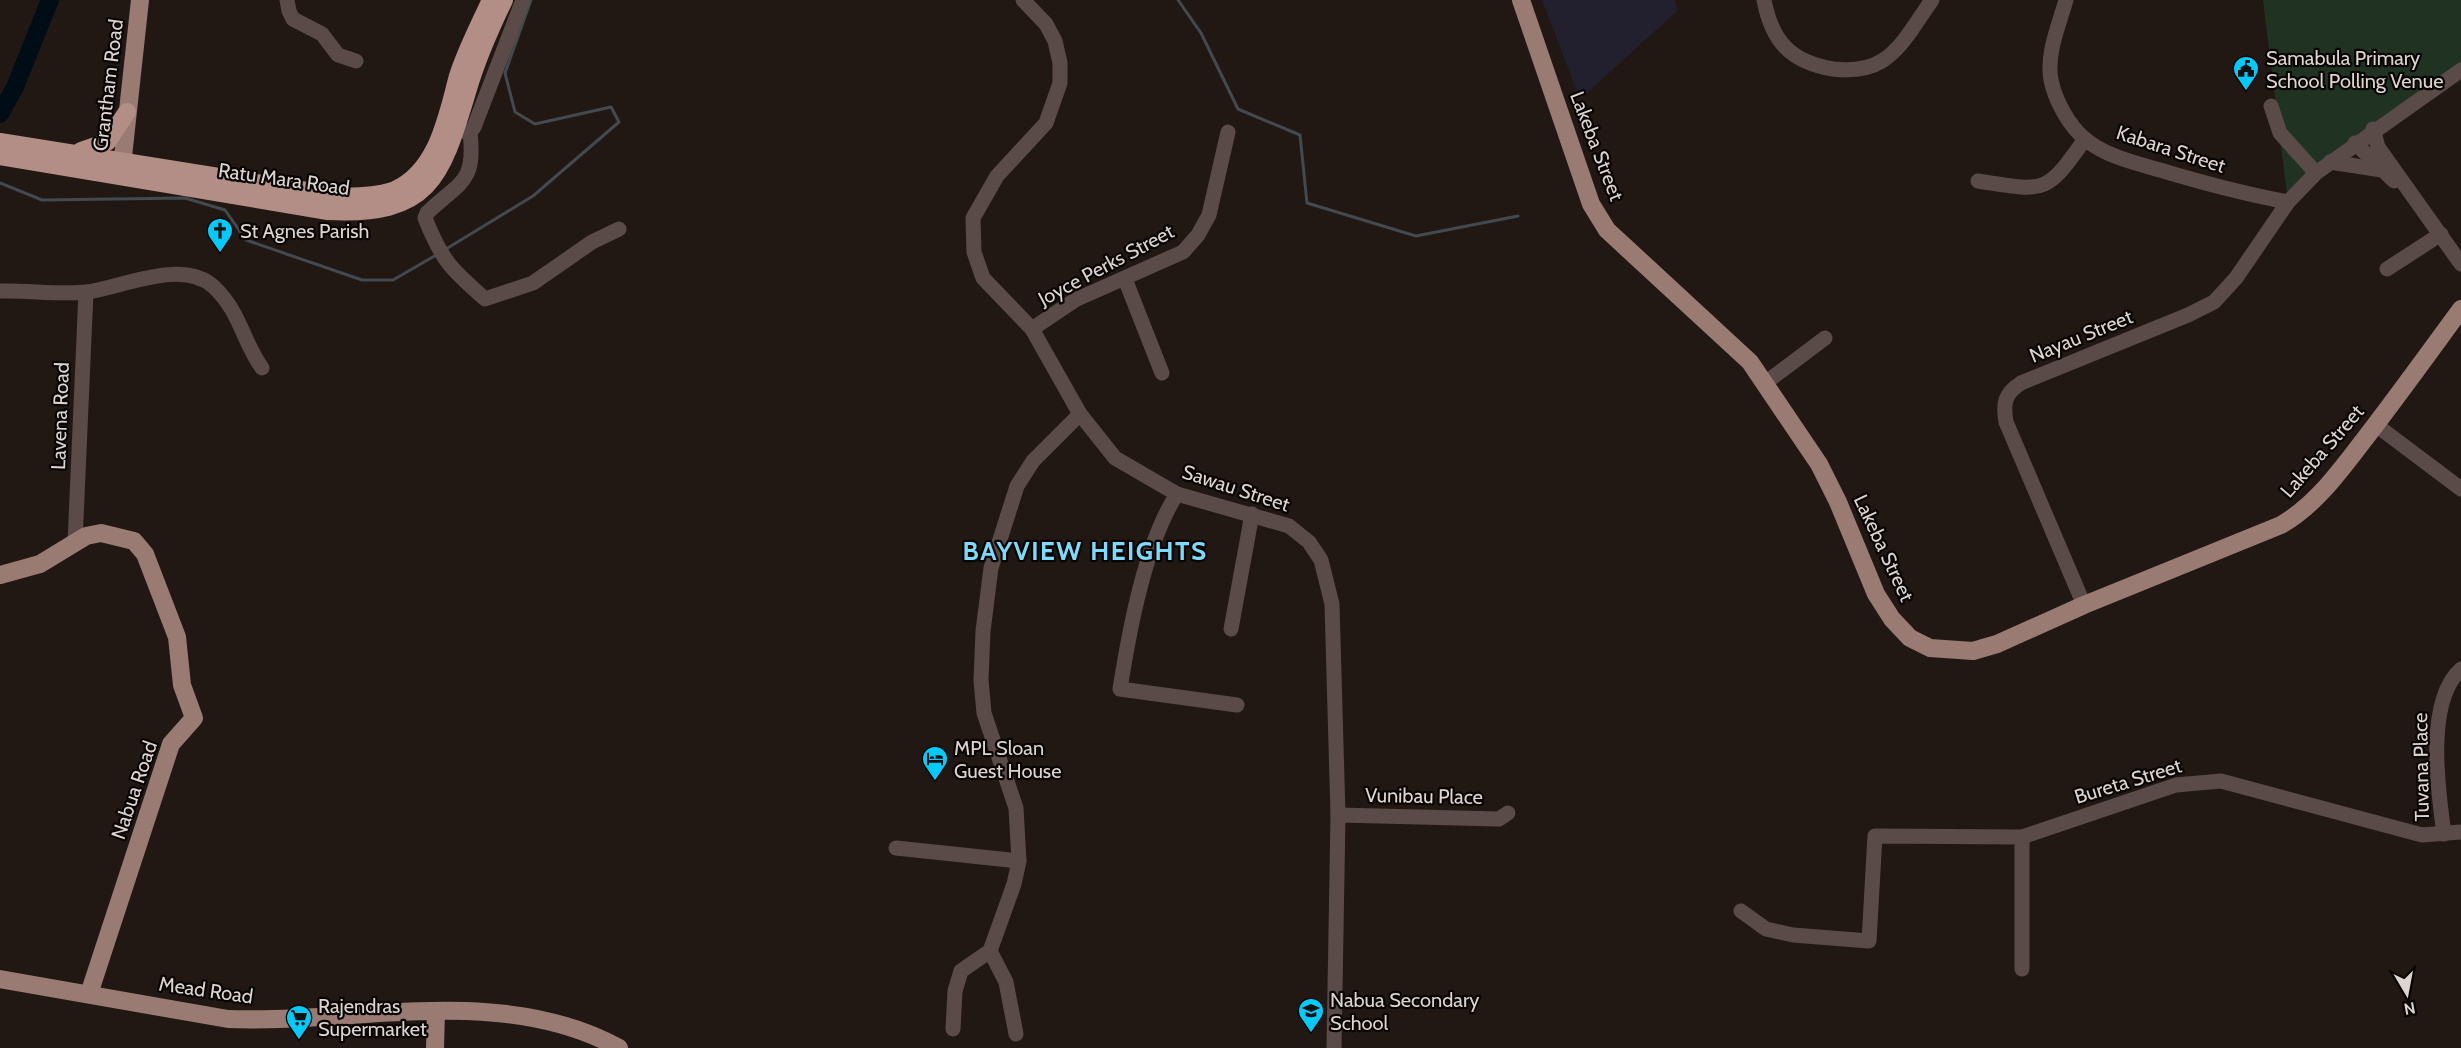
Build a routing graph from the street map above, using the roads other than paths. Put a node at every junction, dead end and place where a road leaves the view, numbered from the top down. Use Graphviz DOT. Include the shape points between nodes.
graph roads {
  1 [pos="140,0"];
  2 [pos="287,0"];
  3 [pos="491,0"];
  4 [pos="504,0"];
  5 [pos="523,0"];
  6 [pos="1023,0"];
  7 [pos="1521,0"];
  8 [pos="1764,0"];
  9 [pos="1932,0"];
  10 [pos="2066,0"];
  11 [pos="356,61"];
  12 [pos="2461,70"];
  13 [pos="2271,106"];
  14 [pos="127,112"];
  15 [pos="2373,129"];
  16 [pos="463,131"];
  17 [pos="1228,132"];
  18 [pos="2085,139"];
  19 [pos="0,142"];
  20 [pos="2355,143"];
  21 [pos="74,152"];
  22 [pos="0,156"];
  23 [pos="2331,162"];
  24 [pos="121,167"];
  25 [pos="2382,170"];
  26 [pos="2316,172"];
  27 [pos="1978,181"];
  28 [pos="2408,192"];
  29 [pos="2288,202"];
  30 [pos="619,229"];
  31 [pos="2441,234"];
  32 [pos="2461,264"];
  33 [pos="2386,269"];
  34 [pos="1125,279"];
  35 [pos="0,291"];
  36 [pos="86,292"];
  37 [pos="2461,309"];
  38 [pos="1032,329"];
  39 [pos="1825,338"];
  40 [pos="262,368"];
  41 [pos="1162,373"];
  42 [pos="1765,383"];
  43 [pos="1080,414"];
  44 [pos="2376,425"];
  45 [pos="2461,489"];
  46 [pos="1177,494"];
  47 [pos="1252,514"];
  48 [pos="75,543"];
  49 [pos="0,575"];
  50 [pos="2084,605"];
  51 [pos="1230,629"];
  52 [pos="2461,669"];
  53 [pos="1237,705"];
  54 [pos="1508,813"];
  55 [pos="1338,815"];
  56 [pos="2461,832"];
  57 [pos="2444,834"];
  58 [pos="2022,837"];
  59 [pos="896,848"];
  60 [pos="1019,861"];
  61 [pos="1741,911"];
  62 [pos="990,951"];
  63 [pos="2022,969"];
  64 [pos="0,979"];
  65 [pos="89,994"];
  66 [pos="436,1012"];
  67 [pos="953,1029"];
  68 [pos="1016,1034"];
  69 [pos="435,1048"];
  70 [pos="619,1048"];
  71 [pos="1334,1048"];
  1 -- 14 [label="main road, Grantham Road"];
  2 -- 11 [label="street" via="294,19 322,34 338,55"];
  3 -- 24 [label="highway, Ratu Mara Road" via="473,34 439,141 420,172 395,189 345,197"];
  4 -- 16 [label="highway, Ratu Mara Road" via="476,63"];
  5 -- 16 [label="street"];
  6 -- 38 [label="street, Sawau Street" via="1046,24 1055,41 1060,83 1046,123 997,176 973,218 974,252 983,278"];
  7 -- 42 [label="main road, Lakeba Street" via="1592,204 1607,230 1750,362"];
  8 -- 9 [label="street" via="1778,39 1791,55 1804,63 1842,70 1864,69 1884,60"];
  10 -- 18 [label="street, Kabara Street" via="2054,42 2051,78 2069,120"];
  12 -- 15 [label="street, Nayau Street"];
  13 -- 26 [label="street" via="2280,133"];
  14 -- 21 [label="highway" via="107,142"];
  14 -- 24 [label="main road, Grantham Road"];
  15 -- 20 [label="street, Nayau Street"];
  15 -- 28 [label="street" via="2378,147"];
  16 -- 24 [label="highway, Ratu Mara Road" via="431,181 387,209 328,211"];
  16 -- 30 [label="street" via="473,152 469,173 425,218 448,266 485,299 533,283 592,242"];
  17 -- 34 [label="street, Joyce Perks Street" via="1209,216 1198,235 1183,252"];
  18 -- 27 [label="street" via="2058,177 2041,187"];
  18 -- 29 [label="street, Kabara Street" via="2115,156 2144,165 2236,193"];
  19 -- 21 [label="highway, Ratu Mara Road"];
  20 -- 23 [label="street, Nayau Street"];
  20 -- 25 [label="street"];
  21 -- 24 [label="highway, Ratu Mara Road"];
  22 -- 24 [label="highway, Ratu Mara Road"];
  23 -- 25 [label="street"];
  23 -- 26 [label="street, Nayau Street"];
  25 -- 28 [label="street"];
  26 -- 29 [label="street, Nayau Street"];
  28 -- 31 [label="street"];
  29 -- 50 [label="street, Nayau Street" via="2236,278 2214,302 2009,390 2003,406 2006,422"];
  31 -- 32 [label="street"];
  31 -- 33 [label="street"];
  34 -- 38 [label="street, Joyce Perks Street" via="1075,300"];
  34 -- 41 [label="street"];
  35 -- 36 [label="street"];
  36 -- 40 [label="street" via="163,275 203,279 214,286 239,316 249,349"];
  36 -- 48 [label="street, Lavena Road"];
  37 -- 44 [label="main road, Lakeba Street"];
  38 -- 43 [label="street, Sawau Street"];
  39 -- 42 [label="street"];
  42 -- 50 [label="main road, Lakeba Street" via="1819,464 1876,594 1910,638 1930,648 1973,651"];
  43 -- 46 [label="street, Sawau Street" via="1115,458"];
  43 -- 60 [label="street" via="1033,461 1017,486 986,601 981,680 984,713 1016,808"];
  44 -- 45 [label="street"];
  44 -- 50 [label="main road, Lakeba Street" via="2300,514"];
  46 -- 47 [label="street, Sawau Street"];
  46 -- 53 [label="street" via="1163,519 1140,591 1120,689"];
  47 -- 51 [label="street"];
  47 -- 55 [label="street, Sawau Street" via="1289,526 1309,542 1327,579 1332,604"];
  48 -- 49 [label="main road, Nabua Road" via="40,564"];
  48 -- 65 [label="main road, Nabua Road" via="101,533 116,535 134,540 145,554 177,638 183,685 194,718 171,744"];
  52 -- 57 [label="street, Tuvana Place" via="2449,681 2441,699 2438,789"];
  54 -- 55 [label="street, Vunibau Place" via="1499,819"];
  55 -- 71 [label="street, Sawau Street"];
  56 -- 57 [label="street, Bureta Street"];
  57 -- 58 [label="street, Bureta Street" via="2422,835 2221,781 2176,785"];
  58 -- 61 [label="street, Bureta Street" via="1875,836 1869,941 1766,929"];
  58 -- 63 [label="street"];
  59 -- 60 [label="street"];
  60 -- 62 [label="street"];
  62 -- 67 [label="street" via="961,971 955,991"];
  62 -- 68 [label="street" via="1006,982"];
  64 -- 65 [label="main road, Mead Road"];
  65 -- 66 [label="main road, Mead Road" via="228,1019"];
  66 -- 69 [label="main road"];
  66 -- 70 [label="main road, Mead Road" via="507,1014 574,1027"];
}
